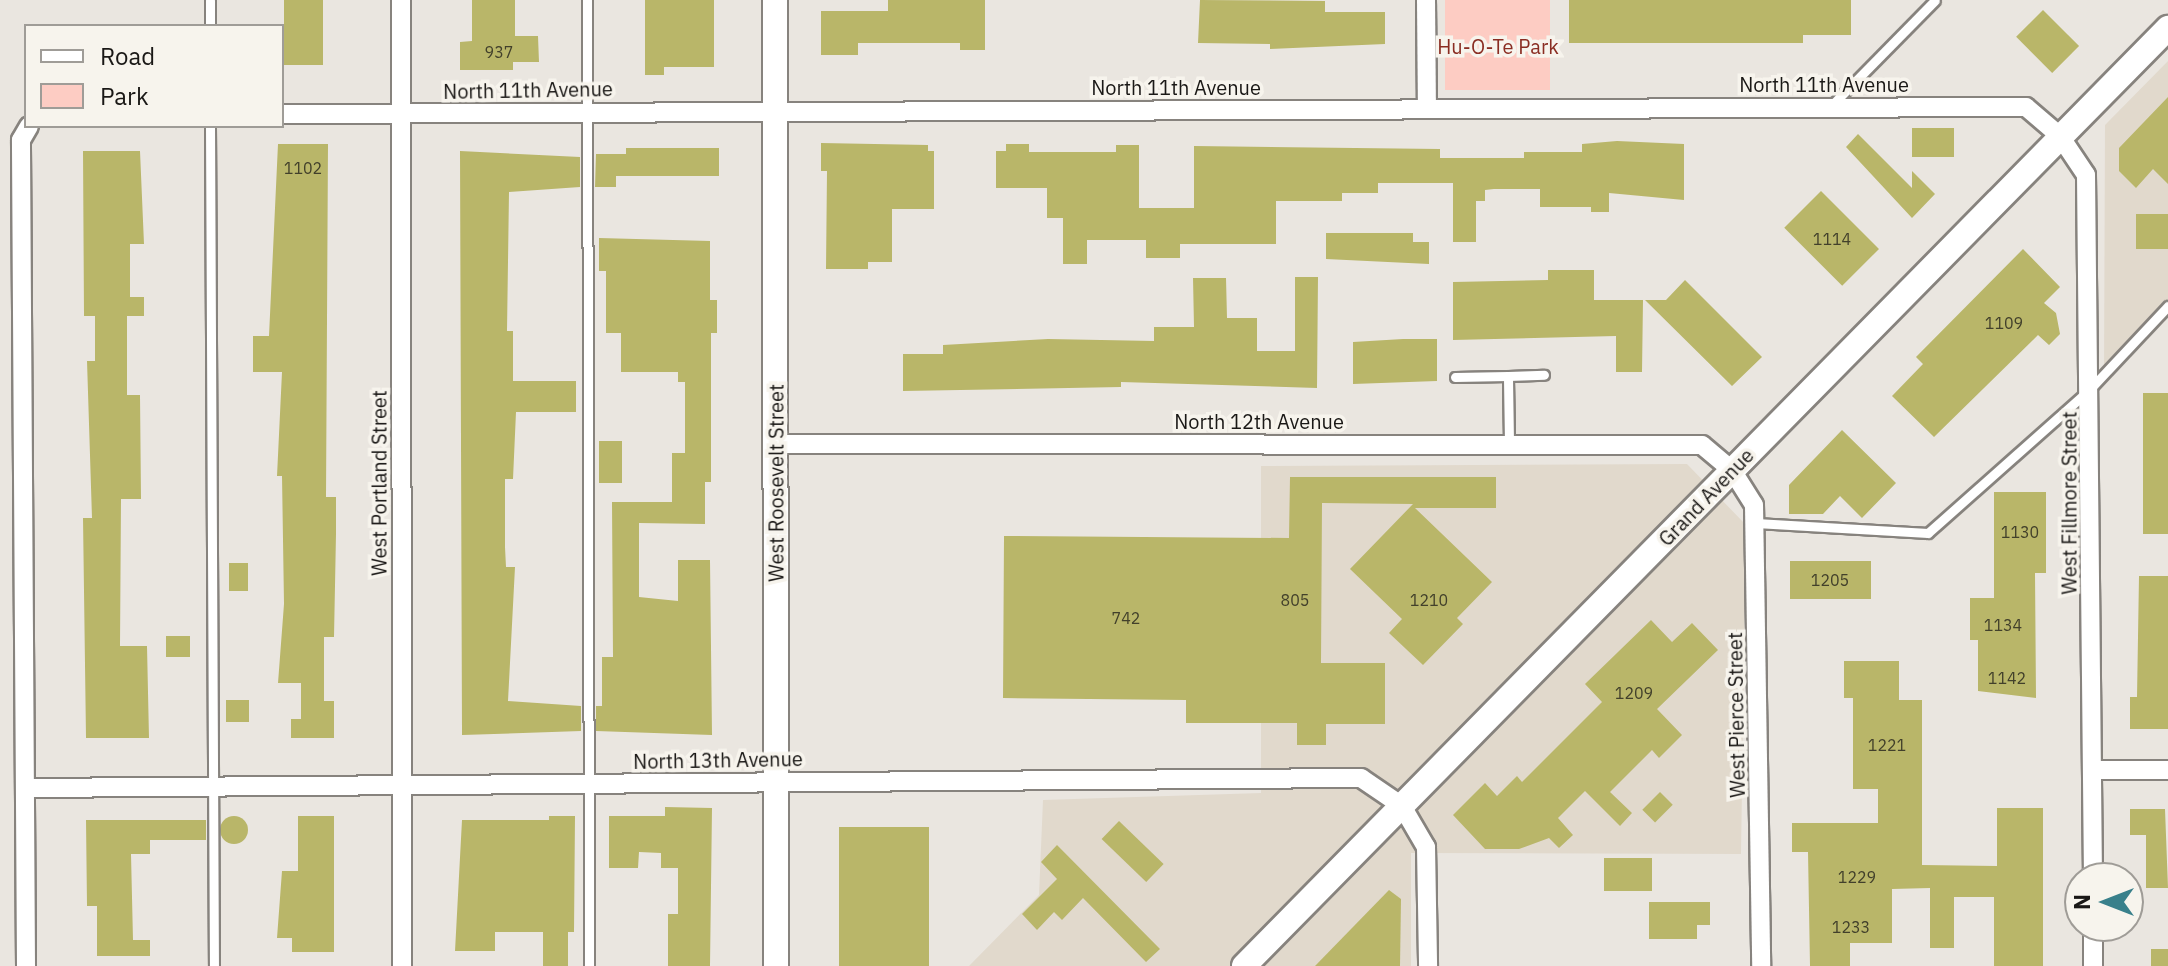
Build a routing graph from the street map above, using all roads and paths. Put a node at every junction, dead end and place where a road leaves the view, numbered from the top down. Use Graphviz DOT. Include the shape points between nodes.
graph roads {
  1 [pos="210,0"];
  2 [pos="401,0"];
  3 [pos="587,0"];
  4 [pos="775,0"];
  5 [pos="1426,0"];
  6 [pos="1935,0"];
  7 [pos="210,24"];
  8 [pos="2168,28"];
  9 [pos="1831,107"];
  10 [pos="1427,109"];
  11 [pos="776,110"];
  12 [pos="587,112"];
  13 [pos="284,114"];
  14 [pos="402,114"];
  15 [pos="28,128"];
  16 [pos="210,128"];
  17 [pos="2060,136"];
  18 [pos="2168,306"];
  19 [pos="1544,375"];
  20 [pos="1508,376"];
  21 [pos="1455,377"];
  22 [pos="2090,389"];
  23 [pos="1509,442"];
  24 [pos="777,444"];
  25 [pos="1732,470"];
  26 [pos="1756,523"];
  27 [pos="2093,770"];
  28 [pos="2168,770"];
  29 [pos="776,780"];
  30 [pos="589,784"];
  31 [pos="400,785"];
  32 [pos="213,787"];
  33 [pos="26,788"];
  34 [pos="1402,806"];
  35 [pos="2093,862"];
  36 [pos="2093,942"];
  37 [pos="26,966"];
  38 [pos="214,966"];
  39 [pos="402,966"];
  40 [pos="589,966"];
  41 [pos="776,966"];
  42 [pos="1244,966"];
  43 [pos="1428,966"];
  44 [pos="1761,966"];
  45 [pos="2093,966"];
  1 -- 7 [label="lane"];
  2 -- 14 [label="street, West Portland Street"];
  3 -- 12 [label="lane"];
  4 -- 11 [label="main road, West Roosevelt Street"];
  5 -- 10 [label="street"];
  6 -- 9 [label="lane"];
  8 -- 17 [label="main road, Grand Avenue"];
  9 -- 10 [label="street, North 11th Avenue"];
  9 -- 17 [label="street, North 11th Avenue" via="2026,107"];
  10 -- 11 [label="street, North 11th Avenue"];
  11 -- 12 [label="street, North 11th Avenue"];
  11 -- 24 [label="main road, West Roosevelt Street"];
  12 -- 14 [label="street, North 11th Avenue"];
  12 -- 30 [label="lane"];
  13 -- 14 [label="street, North 11th Avenue"];
  14 -- 31 [label="street, West Portland Street"];
  15 -- 33 [label="street" via="21,140"];
  16 -- 32 [label="lane"];
  17 -- 22 [label="street, West Fillmore Street" via="2086,175"];
  17 -- 25 [label="main road, Grand Avenue"];
  18 -- 22 [label="lane"];
  19 -- 20 [label="lane"];
  20 -- 21 [label="lane"];
  20 -- 23 [label="lane"];
  22 -- 26 [label="lane" via="1928,533"];
  22 -- 27 [label="street, West Fillmore Street"];
  23 -- 24 [label="street, North 12th Avenue"];
  23 -- 25 [label="street, North 12th Avenue" via="1685,441 1702,445"];
  24 -- 29 [label="main road, West Roosevelt Street"];
  25 -- 26 [label="street, West Pierce Street" via="1754,505"];
  25 -- 34 [label="main road, Grand Avenue"];
  26 -- 44 [label="street, West Pierce Street"];
  27 -- 28 [label="street"];
  27 -- 35 [label="street, West Fillmore Street"];
  29 -- 30 [label="street, North 13th Avenue"];
  29 -- 34 [label="street, North 13th Avenue" via="1361,778"];
  29 -- 41 [label="main road, West Roosevelt Street"];
  30 -- 31 [label="street, North 13th Avenue"];
  30 -- 40 [label="lane"];
  31 -- 32 [label="street, North 13th Avenue"];
  31 -- 39 [label="street, West Portland Street"];
  32 -- 33 [label="street, North 13th Avenue"];
  32 -- 38 [label="lane"];
  33 -- 37 [label="street"];
  34 -- 42 [label="main road, Grand Avenue"];
  34 -- 43 [label="street" via="1427,850"];
  36 -- 45 [label="street"];
}
